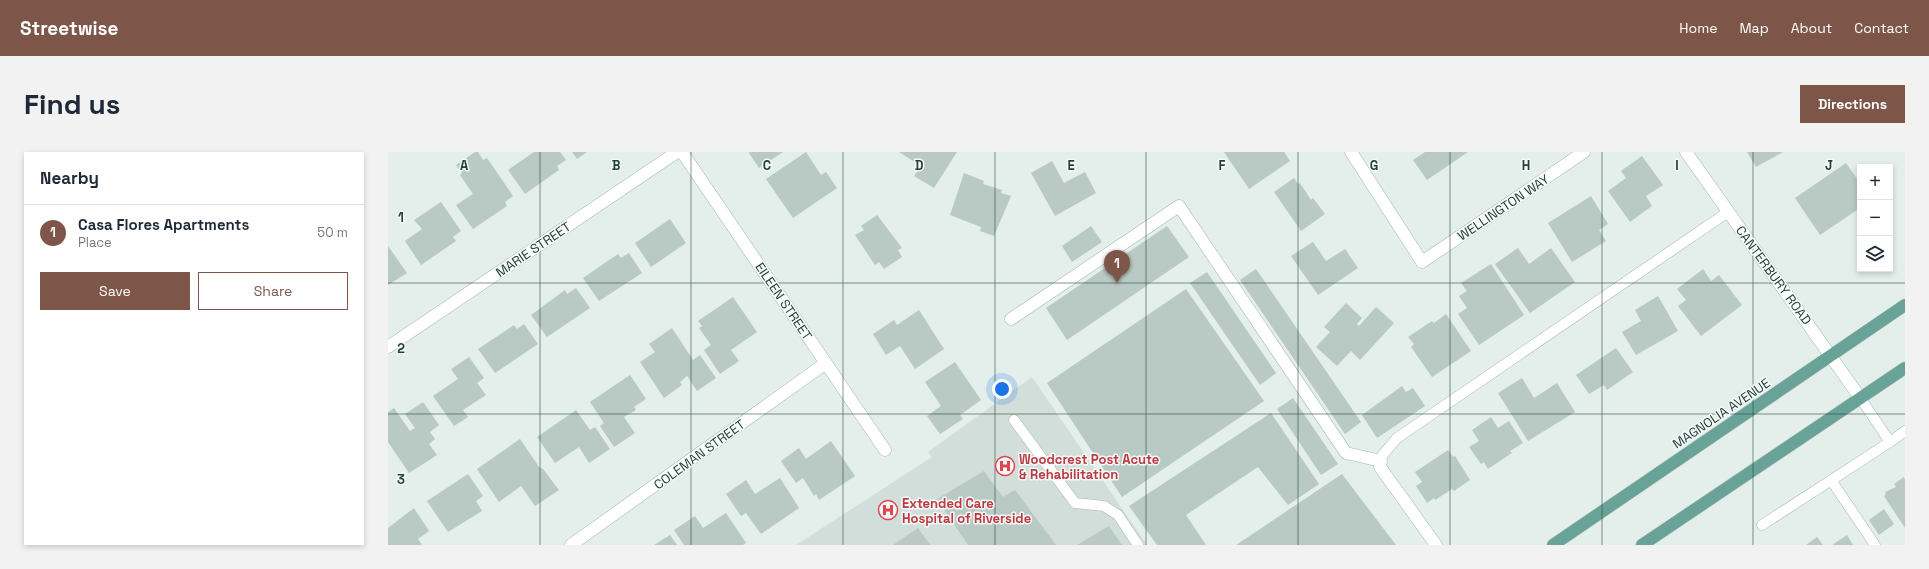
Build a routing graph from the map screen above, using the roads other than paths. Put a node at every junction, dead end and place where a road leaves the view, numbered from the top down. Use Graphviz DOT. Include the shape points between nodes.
graph roads {
  1 [pos="677,152"];
  2 [pos="682,152"];
  3 [pos="1351,152"];
  4 [pos="1584,152"];
  5 [pos="1686,152"];
  6 [pos="1728,212"];
  7 [pos="1905,305"];
  8 [pos="1011,319"];
  9 [pos="388,347"];
  10 [pos="1831,355"];
  11 [pos="826,363"];
  12 [pos="1905,368"];
  13 [pos="1861,399"];
  14 [pos="1014,420"];
  15 [pos="1905,431"];
  16 [pos="1890,442"];
  17 [pos="885,450"];
  18 [pos="1381,461"];
  19 [pos="1831,480"];
  20 [pos="1762,525"];
  21 [pos="571,545"];
  22 [pos="1138,545"];
  23 [pos="1436,545"];
  24 [pos="1553,545"];
  25 [pos="1642,545"];
  26 [pos="1875,545"];
  1 -- 9 [label="street, MARIE STREET"];
  2 -- 11 [label="street, EILEEN STREET"];
  3 -- 4 [label="street, WELLINGTON WAY" via="1422,262"];
  5 -- 6 [label="street, CANTERBURY ROAD"];
  6 -- 10 [label="street, CANTERBURY ROAD"];
  6 -- 18 [label="lane" via="1397,438"];
  7 -- 10 [label="main road, MAGNOLIA AVENUE"];
  8 -- 18 [label="street" via="1179,206 1346,453"];
  10 -- 13 [label="street, CANTERBURY ROAD"];
  10 -- 24 [label="main road, MAGNOLIA AVENUE"];
  11 -- 17 [label="street, EILEEN STREET"];
  11 -- 21 [label="street, COLEMAN STREET"];
  12 -- 13 [label="main road"];
  13 -- 16 [label="lane"];
  13 -- 25 [label="main road"];
  14 -- 22 [label="lane" via="1075,503 1104,506 1118,515"];
  15 -- 16 [label="lane"];
  16 -- 19 [label="lane"];
  18 -- 23 [label="street" via="1380,468"];
  19 -- 20 [label="lane"];
  19 -- 26 [label="lane"];
}
